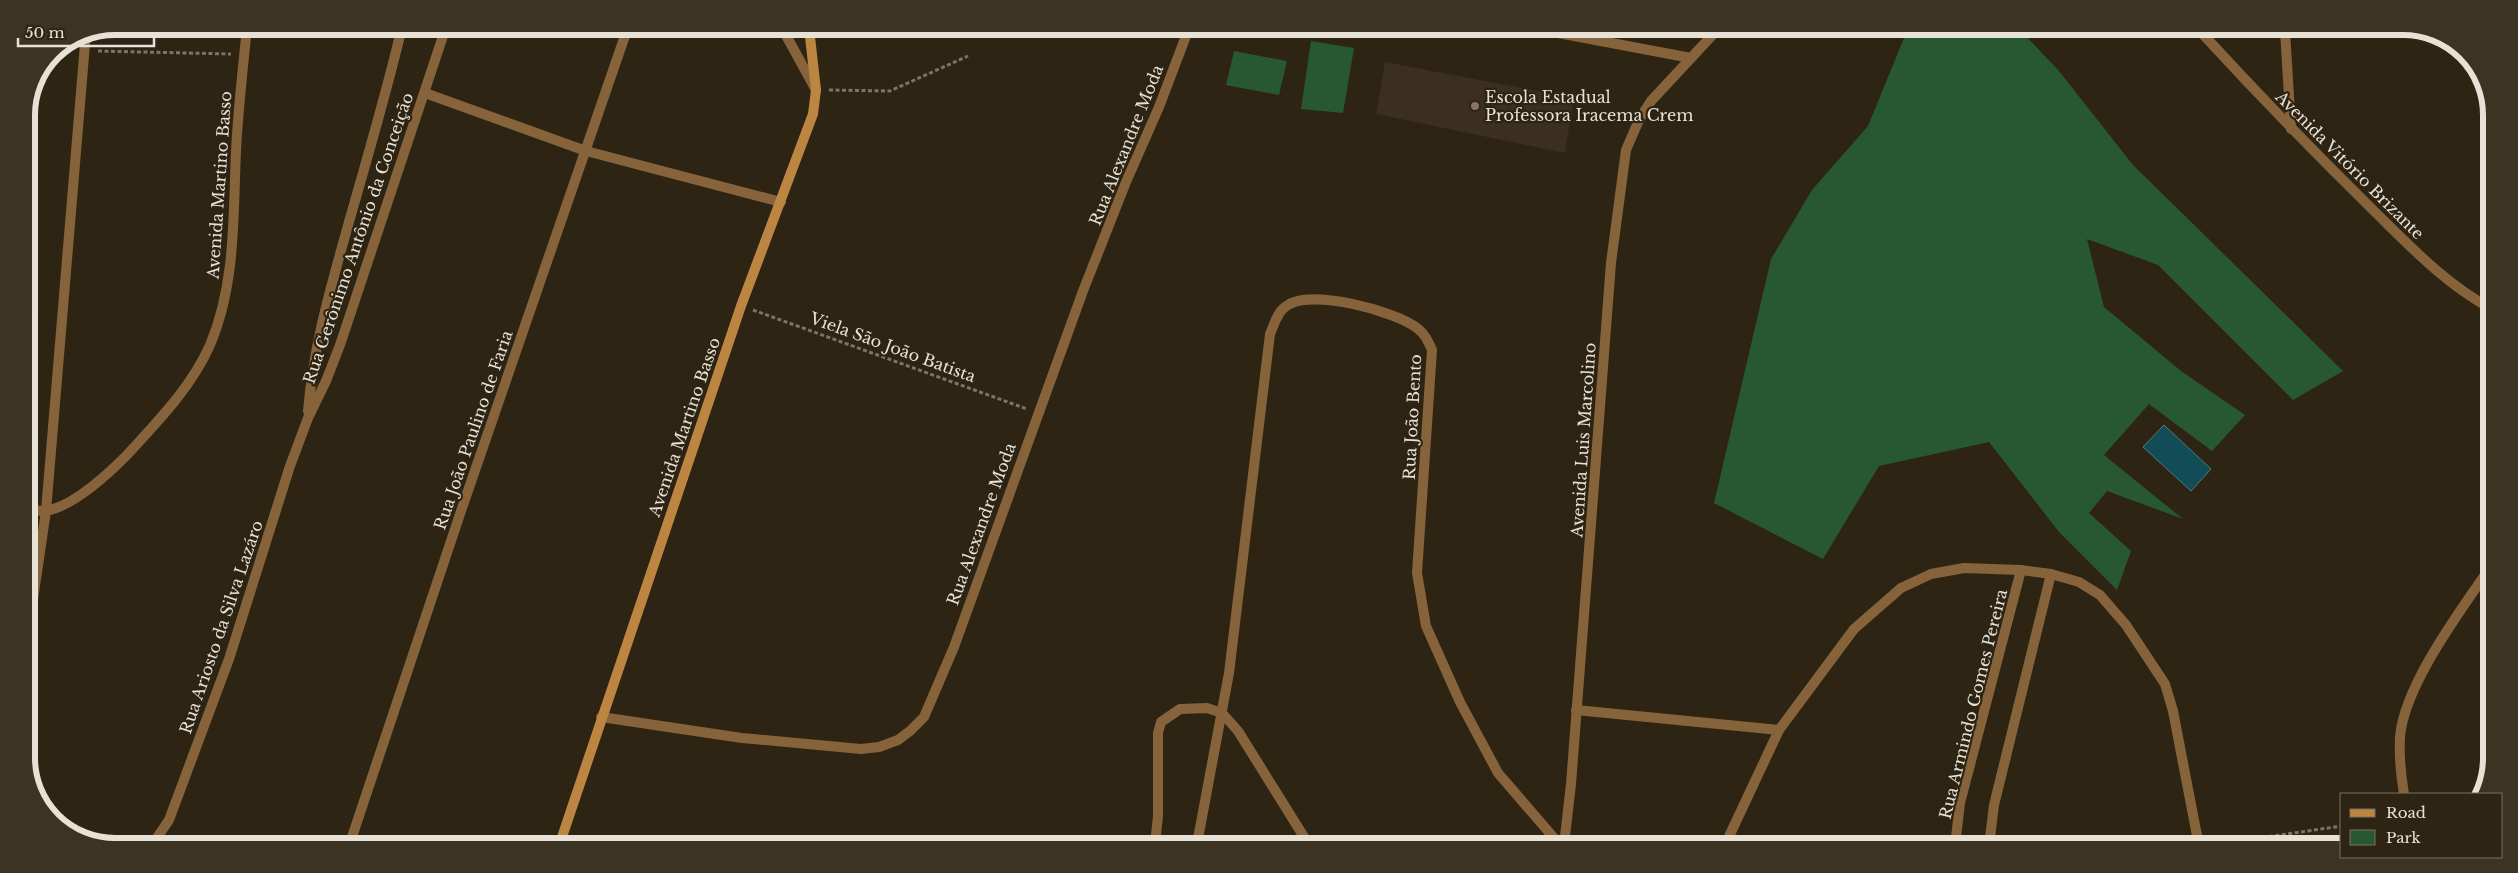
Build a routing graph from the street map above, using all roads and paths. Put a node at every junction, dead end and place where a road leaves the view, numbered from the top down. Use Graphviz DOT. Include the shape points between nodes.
graph roads {
  1 [pos="246,35"];
  2 [pos="400,35"];
  3 [pos="443,35"];
  4 [pos="625,35"];
  5 [pos="786,35"];
  6 [pos="810,35"];
  7 [pos="1186,35"];
  8 [pos="1569,35"];
  9 [pos="1713,35"];
  10 [pos="2204,35"];
  11 [pos="2285,35"];
  12 [pos="86,41"];
  13 [pos="85,51"];
  14 [pos="244,55"];
  15 [pos="968,56"];
  16 [pos="1691,58"];
  17 [pos="816,90"];
  18 [pos="424,93"];
  19 [pos="2291,129"];
  20 [pos="586,151"];
  21 [pos="781,202"];
  22 [pos="2483,304"];
  23 [pos="741,306"];
  24 [pos="1037,412"];
  25 [pos="308,418"];
  26 [pos="35,509"];
  27 [pos="46,510"];
  28 [pos="35,554"];
  29 [pos="39,559"];
  30 [pos="2021,570"];
  31 [pos="2051,574"];
  32 [pos="2483,576"];
  33 [pos="35,586"];
  34 [pos="1576,710"];
  35 [pos="1222,714"];
  36 [pos="601,717"];
  37 [pos="1779,730"];
  38 [pos="2404,793"];
  39 [pos="2340,826"];
  40 [pos="157,838"];
  41 [pos="352,838"];
  42 [pos="562,838"];
  43 [pos="1156,838"];
  44 [pos="1198,838"];
  45 [pos="1305,838"];
  46 [pos="1554,838"];
  47 [pos="1565,838"];
  48 [pos="1728,838"];
  49 [pos="1956,838"];
  50 [pos="1990,838"];
  51 [pos="2197,838"];
  52 [pos="2259,838"];
  1 -- 14 [label="street, Avenida Martino Basso"];
  2 -- 25 [label="street, Rua Gerônimo Antônio da Conceição" via="321,321 311,370"];
  3 -- 18 [label="street, Rua Gerônimo Antônio da Conceição"];
  4 -- 20 [label="street, Rua João Paulino de Faria"];
  5 -- 17 [label="street"];
  6 -- 17 [label="street, Avenida Martino Basso"];
  7 -- 24 [label="street, Rua Alexandre Moda" via="1082,291"];
  8 -- 16 [label="street"];
  9 -- 16 [label="street"];
  10 -- 19 [label="street, Avenida Vitório Brizante"];
  11 -- 19 [label="street"];
  12 -- 13 [label="street"];
  13 -- 14 [label="path"];
  13 -- 27 [label="street"];
  14 -- 27 [label="street, Avenida Martino Basso" via="231,262 224,304 210,345 196,372 166,413 117,465 67,503"];
  15 -- 17 [label="path" via="890,91"];
  16 -- 34 [label="street, Avenida Luis Marcolino" via="1651,101 1638,120 1626,150 1611,263"];
  17 -- 21 [label="street, Avenida Martino Basso" via="813,114"];
  18 -- 20 [label="street"];
  18 -- 25 [label="street, Rua Gerônimo Antônio da Conceição" via="340,345"];
  19 -- 22 [label="street, Avenida Vitório Brizante" via="2419,254 2466,295"];
  20 -- 21 [label="street"];
  20 -- 41 [label="street, Rua João Paulino de Faria"];
  21 -- 23 [label="street, Avenida Martino Basso"];
  23 -- 24 [label="path, Viela São João Batista"];
  23 -- 36 [label="street, Avenida Martino Basso"];
  24 -- 36 [label="street, Rua Alexandre Moda" via="954,647 924,718 898,740 861,749 742,738"];
  25 -- 40 [label="street, Rua Ariosto da Silva Lazáro" via="229,659 169,820"];
  26 -- 27 [label="street"];
  27 -- 29 [label="street"];
  28 -- 29 [label="street"];
  29 -- 33 [label="street"];
  30 -- 31 [label="street"];
  30 -- 37 [label="street" via="1964,568 1931,574 1901,588 1854,628"];
  30 -- 49 [label="street, Rua Armindo Gomes Pereira" via="1960,803"];
  31 -- 50 [label="street" via="1994,805"];
  31 -- 51 [label="street" via="2078,582 2100,595 2126,625 2165,684"];
  32 -- 38 [label="street" via="2408,701 2400,736"];
  34 -- 37 [label="street"];
  34 -- 47 [label="street, Avenida Luis Marcolino"];
  35 -- 43 [label="street" via="1193,707 1171,714 1161,722 1157,741"];
  35 -- 44 [label="street, Rua João Bento"];
  35 -- 45 [label="street" via="1238,731"];
  35 -- 46 [label="street, Rua João Bento" via="1230,673 1270,334 1285,306 1302,299 1384,311 1417,327 1426,336 1432,350 1417,573 1426,626 1460,702 1498,774"];
  36 -- 42 [label="street, Avenida Martino Basso"];
  37 -- 48 [label="street"];
  39 -- 52 [label="path"];
}
